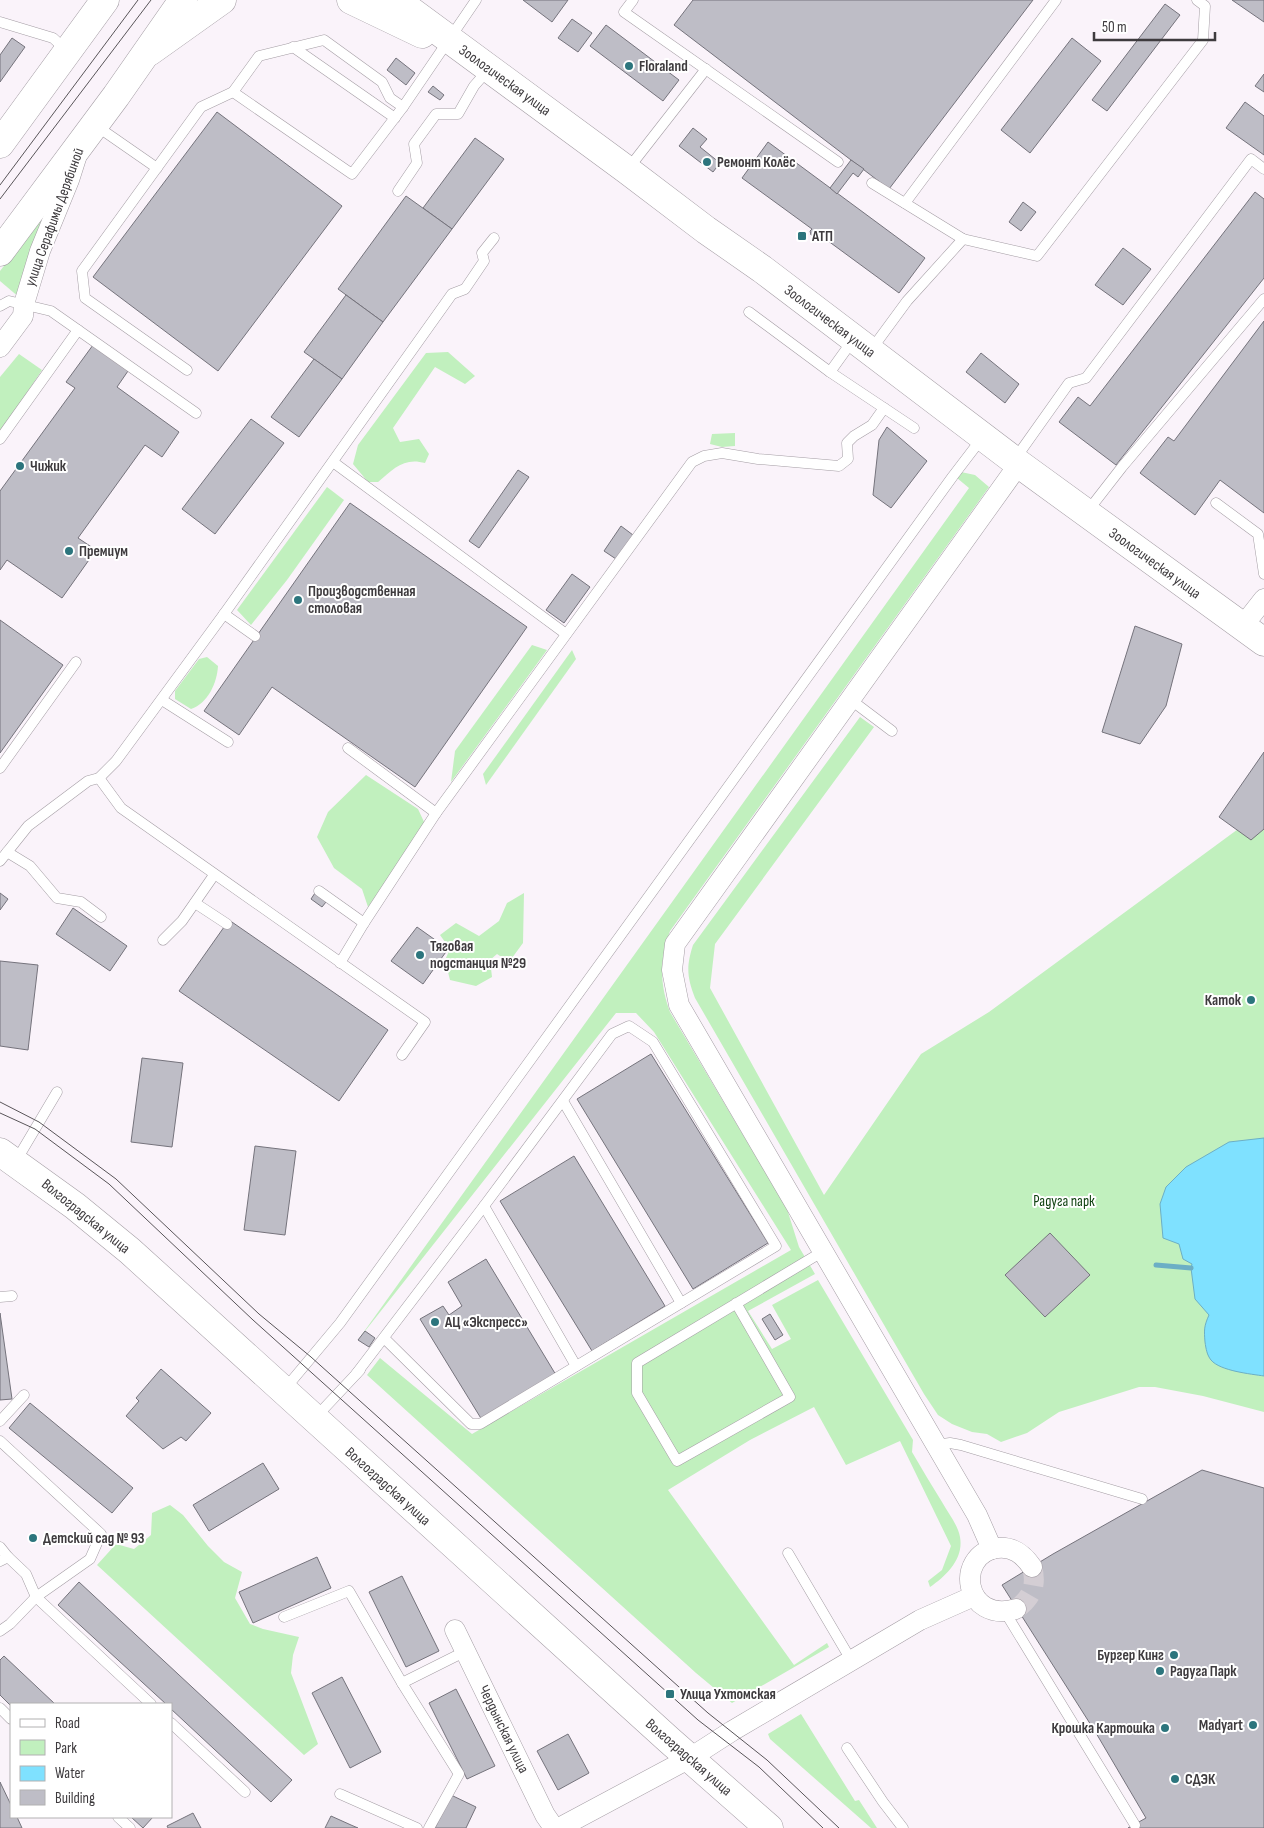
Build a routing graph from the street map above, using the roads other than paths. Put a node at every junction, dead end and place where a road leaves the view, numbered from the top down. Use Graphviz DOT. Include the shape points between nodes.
graph roads {
  1 [pos="183,0"];
  2 [pos="222,0"];
  3 [pos="351,0"];
  4 [pos="476,0"];
  5 [pos="633,0"];
  6 [pos="1056,0"];
  7 [pos="1196,0"];
  8 [pos="99,2"];
  9 [pos="409,2"];
  10 [pos="0,22"];
  11 [pos="450,39"];
  12 [pos="293,46"];
  13 [pos="67,51"];
  14 [pos="141,57"];
  15 [pos="490,68"];
  16 [pos="706,69"];
  17 [pos="233,92"];
  18 [pos="403,107"];
  19 [pos="395,118"];
  20 [pos="88,132"];
  21 [pos="0,144"];
  22 [pos="838,162"];
  23 [pos="157,168"];
  24 [pos="1264,169"];
  25 [pos="628,170"];
  26 [pos="872,183"];
  27 [pos="398,191"];
  28 [pos="905,204"];
  29 [pos="494,238"];
  30 [pos="963,239"];
  31 [pos="0,252"];
  32 [pos="1264,299"];
  33 [pos="24,304"];
  34 [pos="0,306"];
  35 [pos="749,312"];
  36 [pos="78,330"];
  37 [pos="862,345"];
  38 [pos="0,347"];
  39 [pos="186,370"];
  40 [pos="830,372"];
  41 [pos="884,408"];
  42 [pos="196,413"];
  43 [pos="914,428"];
  44 [pos="983,437"];
  45 [pos="0,439"];
  46 [pos="332,462"];
  47 [pos="1017,462"];
  48 [pos="1216,503"];
  49 [pos="1087,513"];
  50 [pos="1264,574"];
  51 [pos="1264,599"];
  52 [pos="224,614"];
  53 [pos="566,634"];
  54 [pos="1253,635"];
  55 [pos="255,636"];
  56 [pos="76,662"];
  57 [pos="162,700"];
  58 [pos="851,700"];
  59 [pos="892,730"];
  60 [pos="228,742"];
  61 [pos="348,748"];
  62 [pos="0,768"];
  63 [pos="99,778"];
  64 [pos="436,813"];
  65 [pos="7,852"];
  66 [pos="0,861"];
  67 [pos="214,875"];
  68 [pos="320,891"];
  69 [pos="195,903"];
  70 [pos="101,917"];
  71 [pos="364,923"];
  72 [pos="227,924"];
  73 [pos="163,940"];
  74 [pos="340,963"];
  75 [pos="402,1055"];
  76 [pos="58,1092"];
  77 [pos="563,1101"];
  78 [pos="8,1157"];
  79 [pos="484,1206"];
  80 [pos="822,1252"];
  81 [pos="12,1296"];
  82 [pos="0,1297"];
  83 [pos="681,1303"];
  84 [pos="736,1304"];
  85 [pos="384,1338"];
  86 [pos="576,1366"];
  87 [pos="284,1391"];
  88 [pos="24,1395"];
  89 [pos="314,1419"];
  90 [pos="0,1421"];
  91 [pos="0,1440"];
  92 [pos="936,1445"];
  93 [pos="1142,1499"];
  94 [pos="0,1547"];
  95 [pos="992,1549"];
  96 [pos="788,1553"];
  97 [pos="4,1559"];
  98 [pos="1032,1566"];
  99 [pos="974,1596"];
  100 [pos="36,1597"];
  101 [pos="1011,1611"];
  102 [pos="284,1617"];
  103 [pos="456,1630"];
  104 [pos="0,1631"];
  105 [pos="466,1651"];
  106 [pos="851,1660"];
  107 [pos="402,1683"];
  108 [pos="150,1703"];
  109 [pos="0,1708"];
  110 [pos="10,1717"];
  111 [pos="172,1724"];
  112 [pos="847,1748"];
  113 [pos="690,1758"];
  114 [pos="245,1792"];
  115 [pos="340,1794"];
  116 [pos="119,1818"];
  117 [pos="1135,1825"];
  118 [pos="130,1828"];
  119 [pos="417,1828"];
  120 [pos="430,1828"];
  121 [pos="554,1828"];
  122 [pos="559,1828"];
  123 [pos="769,1828"];
  124 [pos="903,1828"];
  1 -- 14 [label="street, улица Серафимы Дерябиной"];
  2 -- 14 [label="street"];
  3 -- 11 [label="street" via="428,37"];
  4 -- 11 [label="lane"];
  5 -- 16 [label="lane" via="624,12"];
  6 -- 28 [label="lane"];
  7 -- 30 [label="lane" via="1205,6 1203,40 1037,256"];
  8 -- 13 [label="street"];
  9 -- 11 [label="street" via="431,9"];
  10 -- 13 [label="lane" via="53,38"];
  11 -- 15 [label="street, Зоологическая улица"];
  11 -- 18 [label="lane"];
  12 -- 17 [label="lane" via="259,56"];
  12 -- 18 [label="lane" via="324,40 382,82 390,98"];
  12 -- 19 [label="lane"];
  13 -- 21 [label="street"];
  14 -- 20 [label="street, улица Серафимы Дерябиной"];
  15 -- 25 [label="street, Зоологическая улица"];
  15 -- 27 [label="lane" via="474,86 458,114 436,114 414,144 417,163"];
  16 -- 22 [label="lane"];
  16 -- 25 [label="lane"];
  17 -- 19 [label="lane" via="352,174"];
  17 -- 23 [label="lane" via="201,107"];
  18 -- 19 [label="lane"];
  20 -- 23 [label="lane"];
  20 -- 31 [label="street, улица Серафимы Дерябиной"];
  20 -- 33 [label="street, улица Серафимы Дерябиной" via="40,251"];
  23 -- 39 [label="lane" via="82,271 85,298"];
  24 -- 47 [label="lane" via="1251,159 1086,378 1069,383"];
  25 -- 37 [label="street, Зоологическая улица"];
  26 -- 28 [label="lane"];
  28 -- 30 [label="lane"];
  29 -- 46 [label="lane" via="482,253 484,261 465,289 452,294"];
  30 -- 37 [label="lane"];
  32 -- 49 [label="lane"];
  33 -- 34 [label="lane" via="9,301"];
  33 -- 36 [label="lane" via="51,311"];
  33 -- 38 [label="street, улица Серафимы Дерябиной" via="23,316"];
  35 -- 40 [label="lane"];
  36 -- 42 [label="lane"];
  36 -- 45 [label="lane"];
  37 -- 40 [label="lane"];
  37 -- 44 [label="street, Зоологическая улица"];
  40 -- 41 [label="lane"];
  41 -- 43 [label="lane"];
  41 -- 53 [label="lane" via="872,426 846,443 848,459 839,466 722,453 692,462"];
  44 -- 47 [label="street, Зоологическая улица"];
  44 -- 87 [label="lane" via="340,1323"];
  46 -- 52 [label="lane"];
  46 -- 53 [label="lane"];
  47 -- 49 [label="street, Зоологическая улица"];
  47 -- 58 [label="street"];
  48 -- 50 [label="lane" via="1258,534"];
  49 -- 54 [label="street, Зоологическая улица"];
  51 -- 54 [label="street"];
  52 -- 55 [label="lane"];
  52 -- 57 [label="lane"];
  53 -- 64 [label="lane"];
  56 -- 62 [label="lane"];
  57 -- 60 [label="lane"];
  57 -- 63 [label="lane" via="116,761"];
  58 -- 59 [label="lane"];
  58 -- 80 [label="street" via="675,944 672,970 679,1005"];
  61 -- 64 [label="lane"];
  63 -- 65 [label="lane" via="88,781 40,816"];
  63 -- 67 [label="lane" via="121,808"];
  64 -- 71 [label="lane"];
  65 -- 66 [label="lane"];
  65 -- 70 [label="lane" via="30,866 57,898 81,902"];
  67 -- 69 [label="lane"];
  67 -- 74 [label="lane"];
  68 -- 71 [label="lane"];
  69 -- 72 [label="lane"];
  69 -- 73 [label="lane"];
  71 -- 74 [label="lane"];
  74 -- 75 [label="lane" via="425,1022"];
  76 -- 78 [label="lane"];
  77 -- 79 [label="lane"];
  77 -- 83 [label="lane"];
  77 -- 83 [label="lane" via="612,1034 629,1026 653,1042 776,1246"];
  78 -- 87 [label="street, Волгоградская улица" via="130,1251"];
  79 -- 85 [label="lane"];
  79 -- 86 [label="lane"];
  80 -- 84 [label="lane"];
  80 -- 92 [label="street"];
  81 -- 82 [label="lane"];
  83 -- 86 [label="lane"];
  84 -- 84 [label="lane" via="637,1363 637,1393 677,1460 790,1397"];
  85 -- 86 [label="lane" via="471,1424 480,1424"];
  85 -- 89 [label="lane" via="378,1355"];
  87 -- 89 [label="street, Волгоградская улица"];
  88 -- 90 [label="lane"];
  89 -- 113 [label="street, Волгоградская улица"];
  91 -- 100 [label="lane" via="101,1534 90,1559"];
  92 -- 93 [label="lane" via="961,1445"];
  92 -- 95 [label="street" via="977,1515"];
  94 -- 97 [label="lane"];
  95 -- 98 [label="street" via="1004,1547 1015,1550"];
  95 -- 99 [label="street" via="974,1563 970,1574"];
  96 -- 106 [label="lane"];
  97 -- 100 [label="lane" via="26,1574"];
  99 -- 101 [label="street" via="993,1611"];
  99 -- 106 [label="street" via="920,1620"];
  100 -- 104 [label="lane"];
  100 -- 108 [label="lane"];
  101 -- 117 [label="lane"];
  102 -- 107 [label="lane" via="349,1591"];
  103 -- 105 [label="street, Чердынская улица"];
  105 -- 107 [label="lane"];
  105 -- 121 [label="street, Чердынская улица"];
  106 -- 113 [label="street"];
  107 -- 120 [label="lane" via="458,1774"];
  109 -- 110 [label="lane"];
  111 -- 114 [label="lane"];
  112 -- 124 [label="lane"];
  113 -- 122 [label="street"];
  113 -- 123 [label="street, Волгоградская улица"];
  115 -- 119 [label="lane"];
  116 -- 118 [label="lane"];
}
